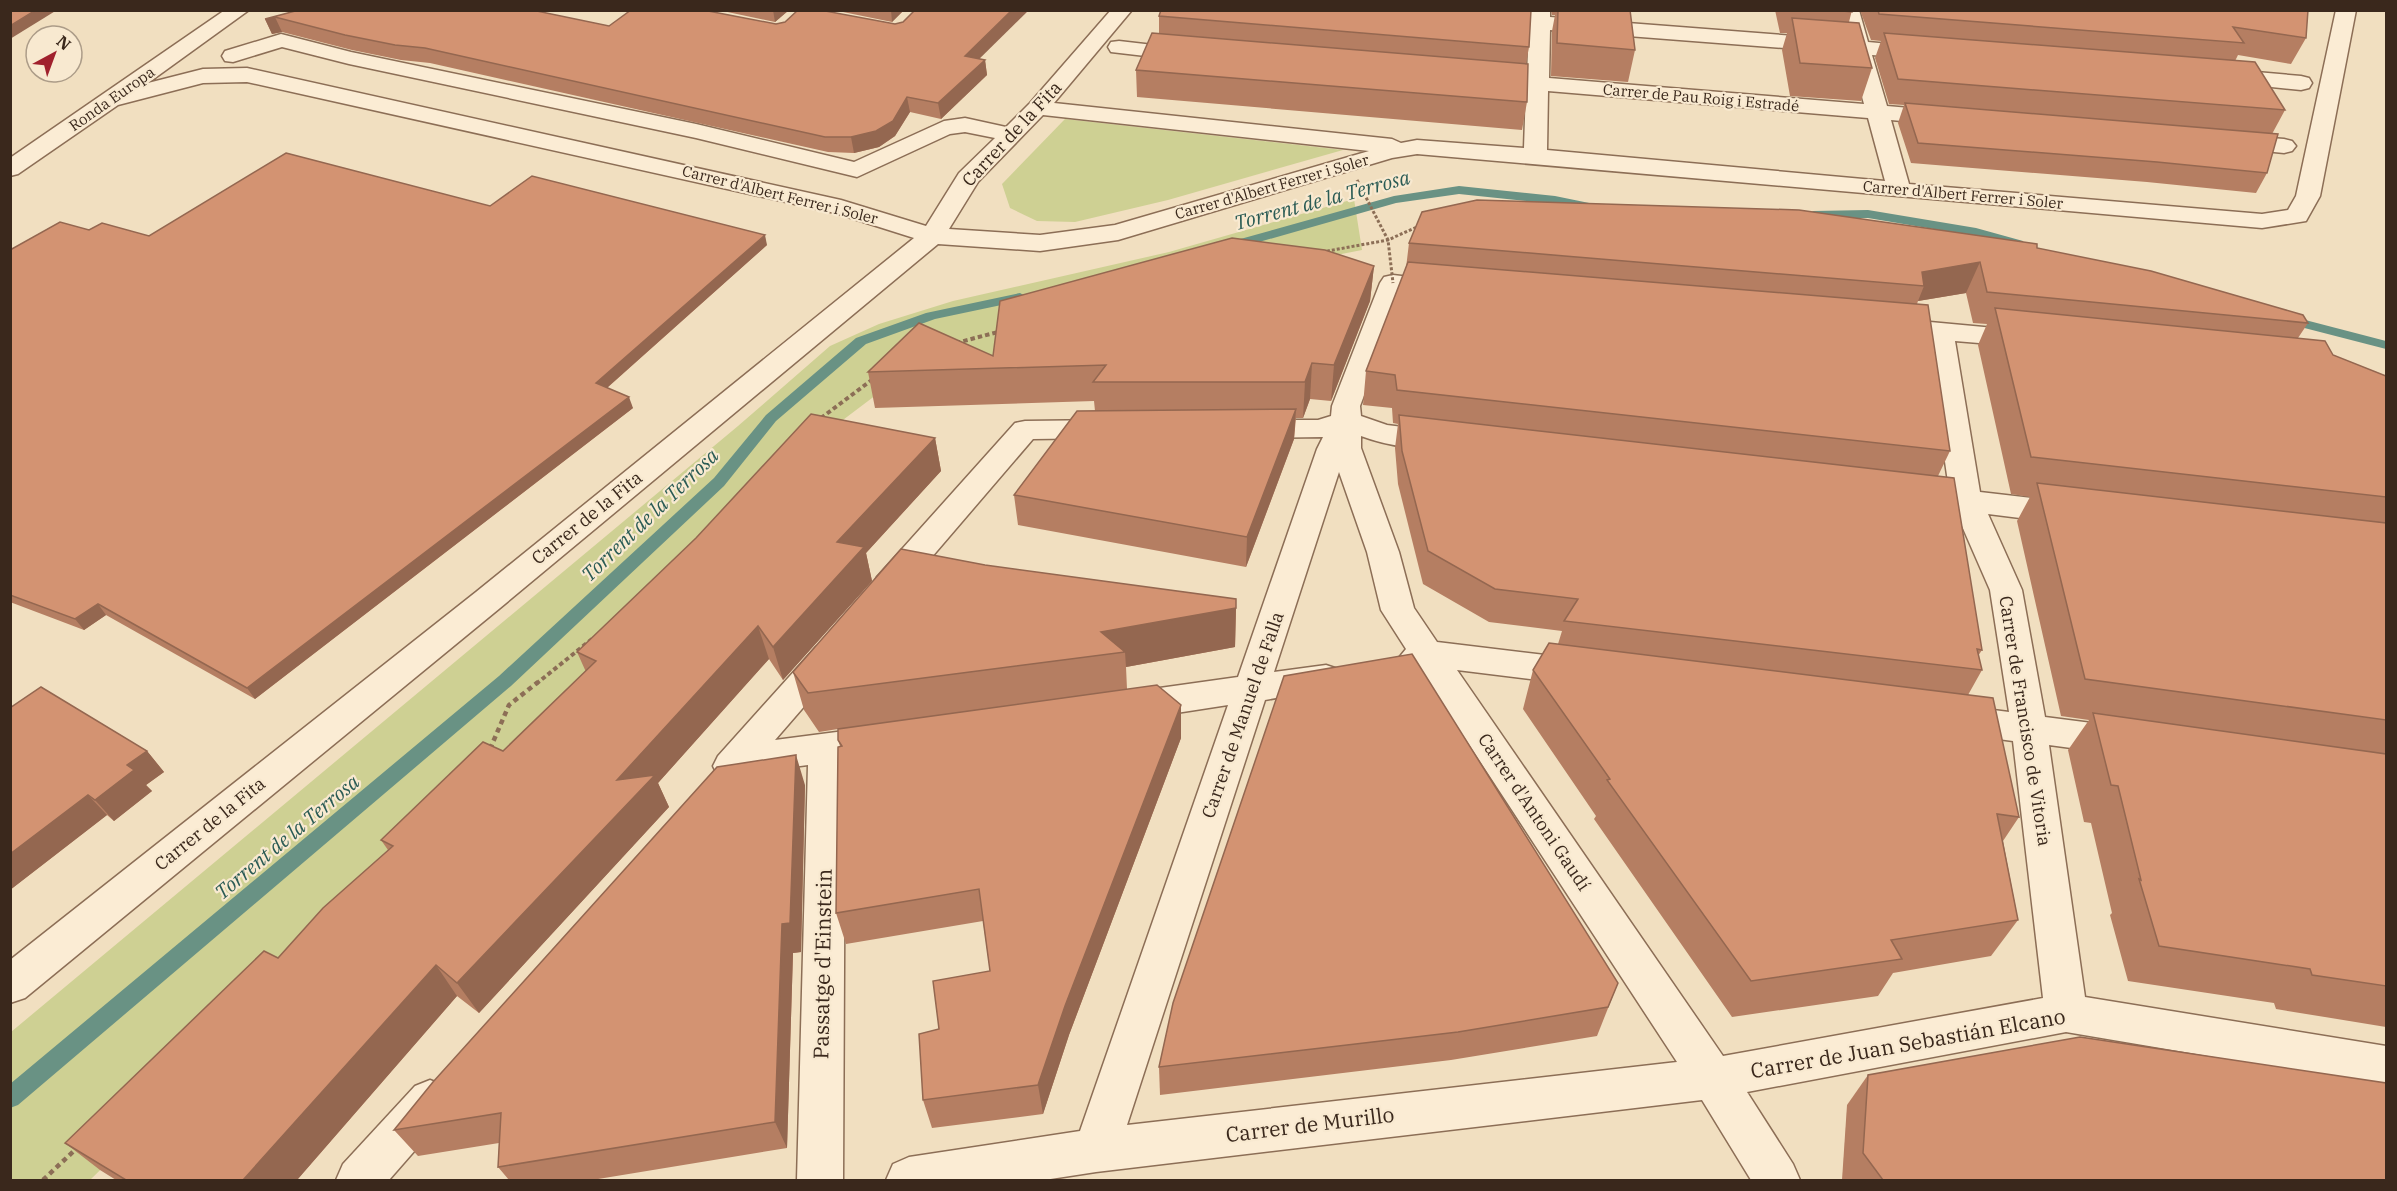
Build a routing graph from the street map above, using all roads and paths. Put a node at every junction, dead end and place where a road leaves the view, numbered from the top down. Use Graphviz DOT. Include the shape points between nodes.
graph roads {
  1 [pos="227,10"];
  2 [pos="239,10"];
  3 [pos="1122,10"];
  4 [pos="1849,10"];
  5 [pos="2346,10"];
  6 [pos="1539,17"];
  7 [pos="1469,18"];
  8 [pos="210,29"];
  9 [pos="1119,47"];
  10 [pos="1862,48"];
  11 [pos="1944,55"];
  12 [pos="233,56"];
  13 [pos="1207,56"];
  14 [pos="2205,74"];
  15 [pos="247,75"];
  16 [pos="1466,78"];
  17 [pos="2301,83"];
  18 [pos="1536,84"];
  19 [pos="112,99"];
  20 [pos="1038,108"];
  21 [pos="1876,112"];
  22 [pos="1970,120"];
  23 [pos="1013,135"];
  24 [pos="2216,140"];
  25 [pos="2284,146"];
  26 [pos="1417,147"];
  27 [pos="1535,156"];
  28 [pos="10,169"];
  29 [pos="1357,180"];
  30 [pos="1899,190"];
  31 [pos="1425,223"];
  32 [pos="932,236"];
  33 [pos="1388,240"];
  34 [pos="1318,252"];
  35 [pos="1393,283"];
  36 [pos="1473,290"];
  37 [pos="1858,323"];
  38 [pos="1940,330"];
  39 [pos="1001,331"];
  40 [pos="2047,341"];
  41 [pos="948,346"];
  42 [pos="878,376"];
  43 [pos="1347,421"];
  44 [pos="814,423"];
  45 [pos="1142,429"];
  46 [pos="1213,429"];
  47 [pos="1467,443"];
  48 [pos="1883,491"];
  49 [pos="1966,501"];
  50 [pos="2095,516"];
  51 [pos="869,608"];
  52 [pos="601,632"];
  53 [pos="846,635"];
  54 [pos="1426,653"];
  55 [pos="1607,675"];
  56 [pos="1252,689"];
  57 [pos="1099,710"];
  58 [pos="1923,715"];
  59 [pos="2029,728"];
  60 [pos="910,736"];
  61 [pos="2155,746"];
  62 [pos="827,747"];
  63 [pos="489,751"];
  64 [pos="737,760"];
  65 [pos="713,786"];
  66 [pos="10,985"];
  67 [pos="2066,1013"];
  68 [pos="2386,1066"];
  69 [pos="454,1075"];
  70 [pos="1713,1078"];
  71 [pos="83,1142"];
  72 [pos="1096,1150"];
  73 [pos="43,1180"];
  74 [pos="359,1180"];
  75 [pos="820,1180"];
  76 [pos="909,1180"];
  77 [pos="1777,1180"];
  1 -- 8 [label="street, Ronda Europa"];
  2 -- 8 [label="street, Ronda Europa"];
  3 -- 20 [label="street, Carrer de la Fita"];
  4 -- 10 [label="street"];
  5 -- 30 [label="street, Carrer d'Albert Ferrer i Soler" via="2308,196 2297,216 2262,221"];
  6 -- 7 [label="street"];
  6 -- 10 [label="street" via="1622,28"];
  6 -- 18 [label="street"];
  8 -- 12 [label="street"];
  8 -- 19 [label="street, Ronda Europa"];
  9 -- 13 [label="street"];
  10 -- 11 [label="street"];
  10 -- 21 [label="street"];
  12 -- 15 [label="street"];
  12 -- 23 [label="street" via="281,40 857,170 944,128 965,125"];
  14 -- 17 [label="street"];
  15 -- 19 [label="street, Carrer d'Albert Ferrer i Soler" via="203,76"];
  15 -- 32 [label="street, Carrer d'Albert Ferrer i Soler" via="841,207"];
  16 -- 18 [label="street, Carrer de Pau Roig i Estradé"];
  18 -- 21 [label="street, Carrer de Pau Roig i Estradé"];
  18 -- 27 [label="street"];
  19 -- 28 [label="street, Ronda Europa"];
  20 -- 23 [label="street, Carrer de la Fita"];
  20 -- 26 [label="street, Carrer d'Albert Ferrer i Soler"];
  21 -- 22 [label="street, Carrer de Pau Roig i Estradé"];
  21 -- 30 [label="street"];
  23 -- 32 [label="street, Carrer de la Fita" via="968,178"];
  24 -- 25 [label="street"];
  26 -- 27 [label="street, Carrer d'Albert Ferrer i Soler"];
  26 -- 32 [label="street, Carrer d'Albert Ferrer i Soler" via="1118,232 1040,243"];
  27 -- 30 [label="street, Carrer d'Albert Ferrer i Soler"];
  29 -- 33 [label="path, bridge"];
  31 -- 33 [label="path"];
  32 -- 66 [label="street, Carrer de la Fita"];
  33 -- 34 [label="path"];
  33 -- 35 [label="path, bridge"];
  35 -- 36 [label="street"];
  35 -- 43 [label="street, Carrer de Manuel de Falla" via="1347,406"];
  37 -- 38 [label="street"];
  38 -- 40 [label="street"];
  38 -- 49 [label="street, Carrer de Francisco de Vitoria"];
  39 -- 41 [label="path"];
  42 -- 44 [label="path"];
  43 -- 46 [label="street" via="1319,429"];
  43 -- 47 [label="street" via="1384,434"];
  43 -- 54 [label="street, Carrer d'Antoni Gaudí" via="1346,448 1383,552 1398,610"];
  43 -- 56 [label="street, Carrer de Manuel de Falla" via="1332,449"];
  45 -- 51 [label="street" via="1025,430"];
  48 -- 49 [label="street"];
  49 -- 50 [label="street"];
  49 -- 59 [label="street, Carrer de Francisco de Vitoria" via="2006,590"];
  52 -- 63 [label="path" via="508,705"];
  53 -- 64 [label="street"];
  54 -- 55 [label="street"];
  54 -- 56 [label="street" via="1405,665"];
  54 -- 70 [label="street, Carrer d'Antoni Gaudí"];
  56 -- 57 [label="street"];
  56 -- 72 [label="street, Carrer de Manuel de Falla"];
  58 -- 59 [label="street"];
  59 -- 61 [label="street"];
  59 -- 67 [label="street, Carrer de Francisco de Vitoria"];
  60 -- 62 [label="street"];
  62 -- 64 [label="street"];
  62 -- 75 [label="street, Passatge d'Einstein"];
  64 -- 65 [label="street"];
  67 -- 68 [label="street, Carrer de Juan Sebastián Elcano"];
  67 -- 70 [label="street, Carrer de Juan Sebastián Elcano"];
  69 -- 74 [label="street"];
  70 -- 72 [label="street, Carrer de Murillo"];
  70 -- 77 [label="street, Carrer d'Antoni Gaudí"];
  71 -- 73 [label="path"];
  72 -- 76 [label="street, Carrer de Murillo"];
}
